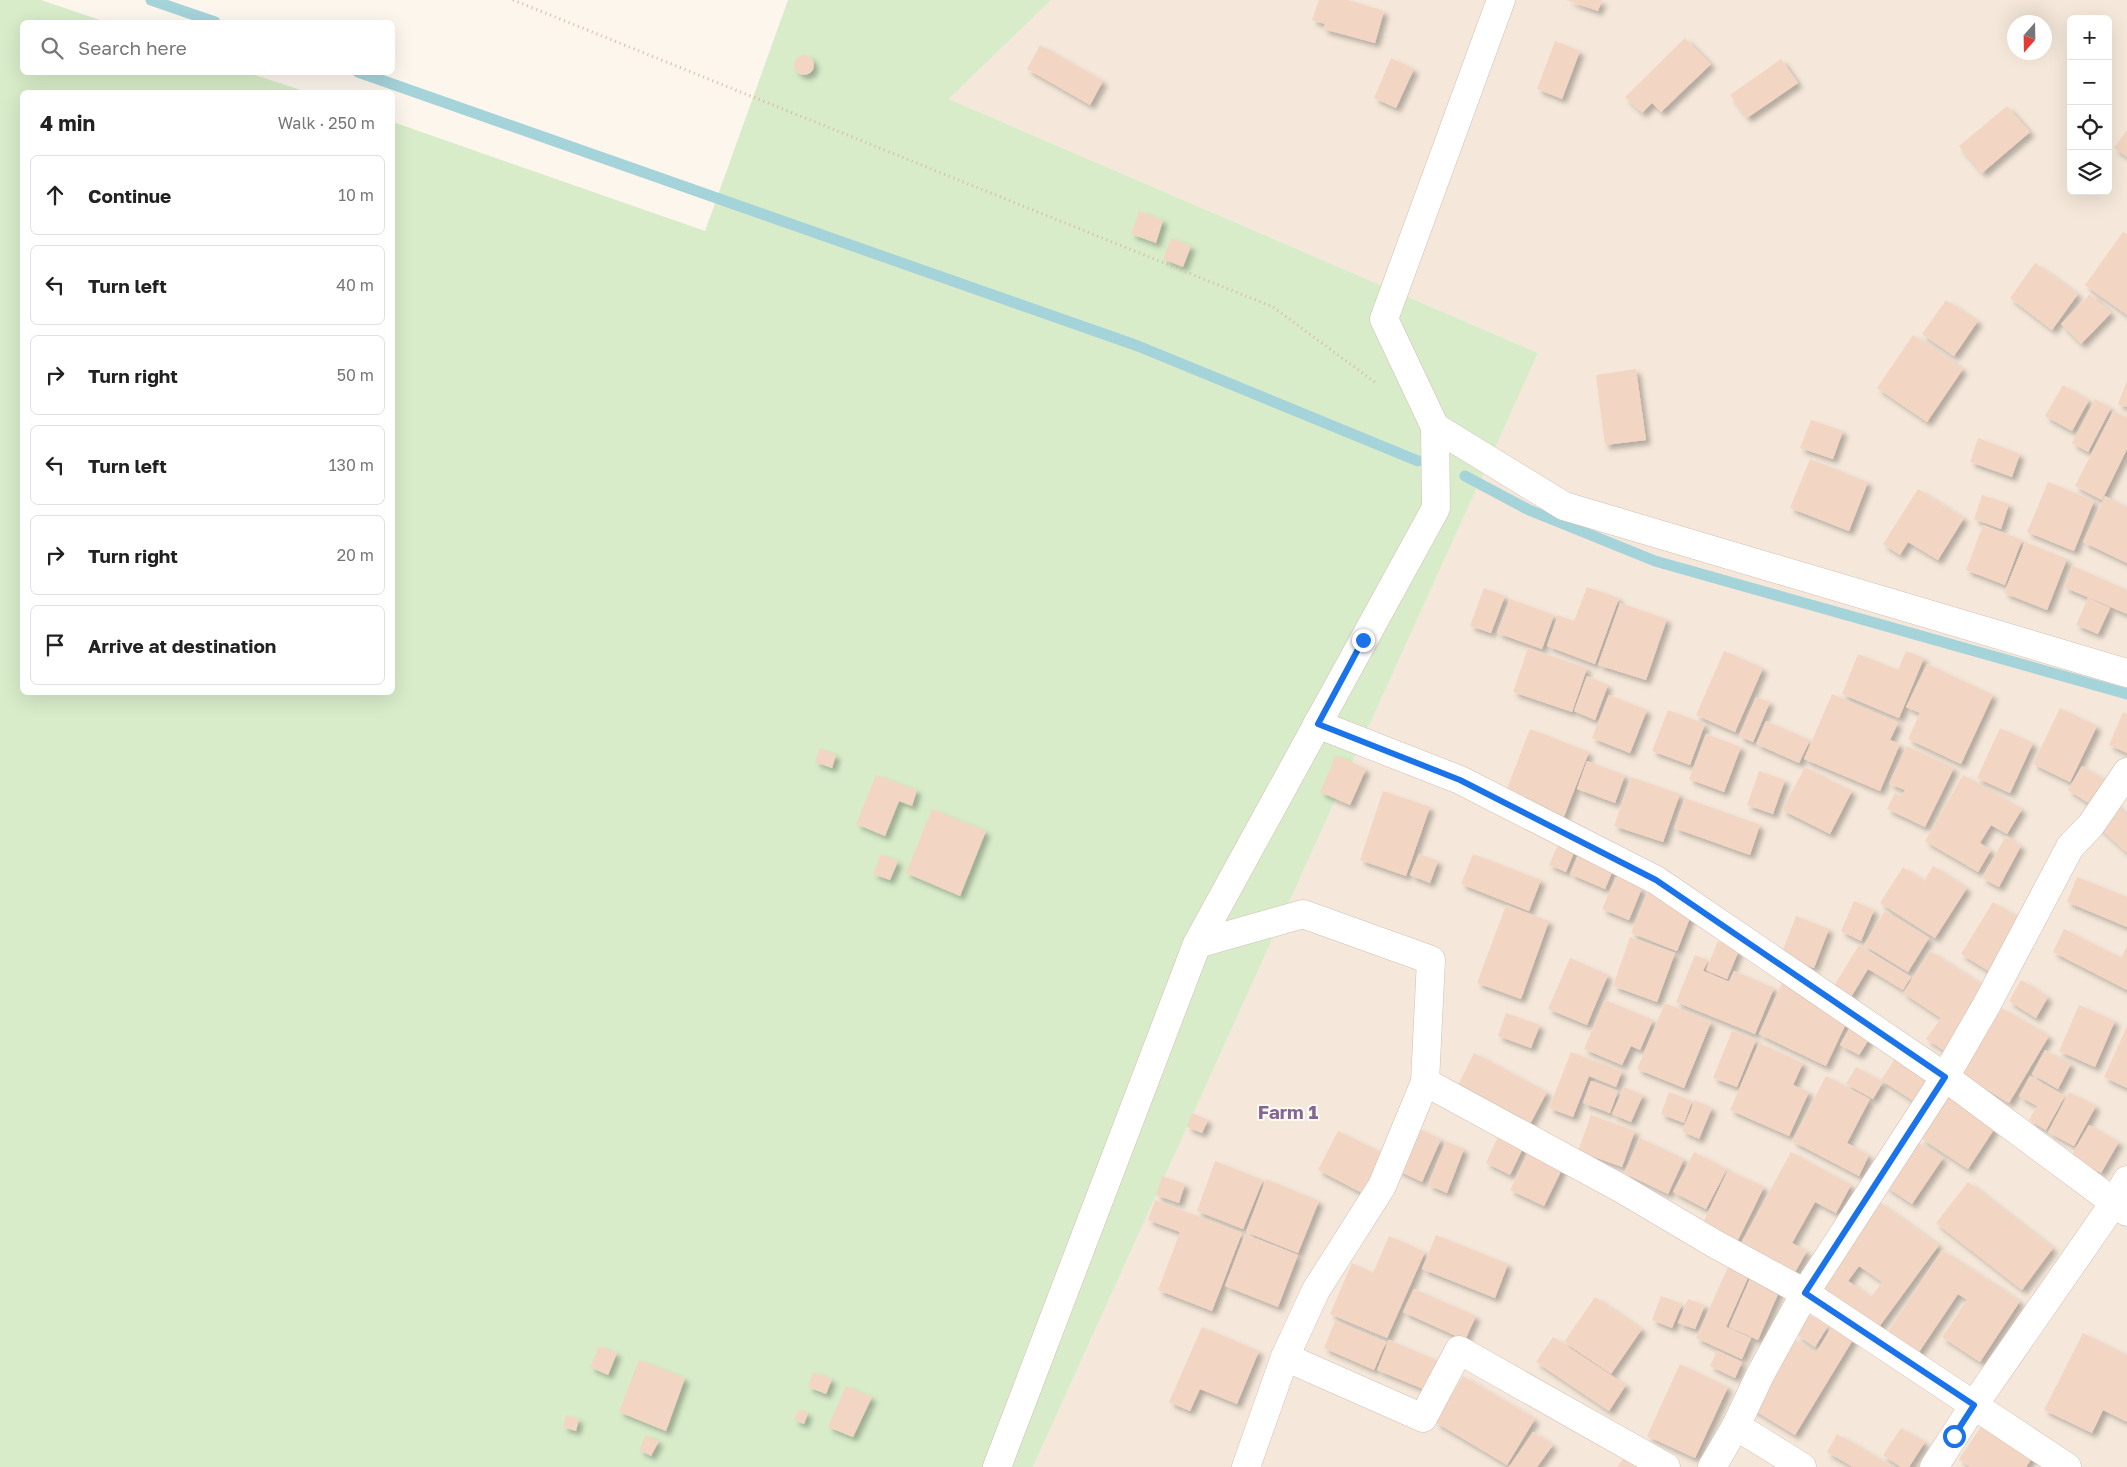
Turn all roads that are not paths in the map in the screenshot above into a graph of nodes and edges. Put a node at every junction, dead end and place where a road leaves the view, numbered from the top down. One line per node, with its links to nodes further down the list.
1 (1501, 0): 2 (street)
2 (1435, 427): 3 (street); 4 (street)
3 (2127, 673)
4 (1318, 724): 6 (street); 7 (street)
5 (2127, 772): 7 (street)
6 (1197, 944): 8 (street); 14 (street)
7 (1945, 1077): 9 (street); 10 (street)
8 (1425, 1082): 10 (street); 11 (street)
9 (2123, 1198): 12 (street)
10 (1805, 1293): 12 (street); 13 (street)
11 (1285, 1357): 15 (street); 16 (street)
12 (1974, 1405): 19 (street); 20 (street)
13 (1736, 1426): 17 (street); 18 (street)
14 (997, 1467)
15 (1246, 1467)
16 (1666, 1467)
17 (1712, 1467)
18 (1802, 1467)
19 (1934, 1467)
20 (2067, 1467)

